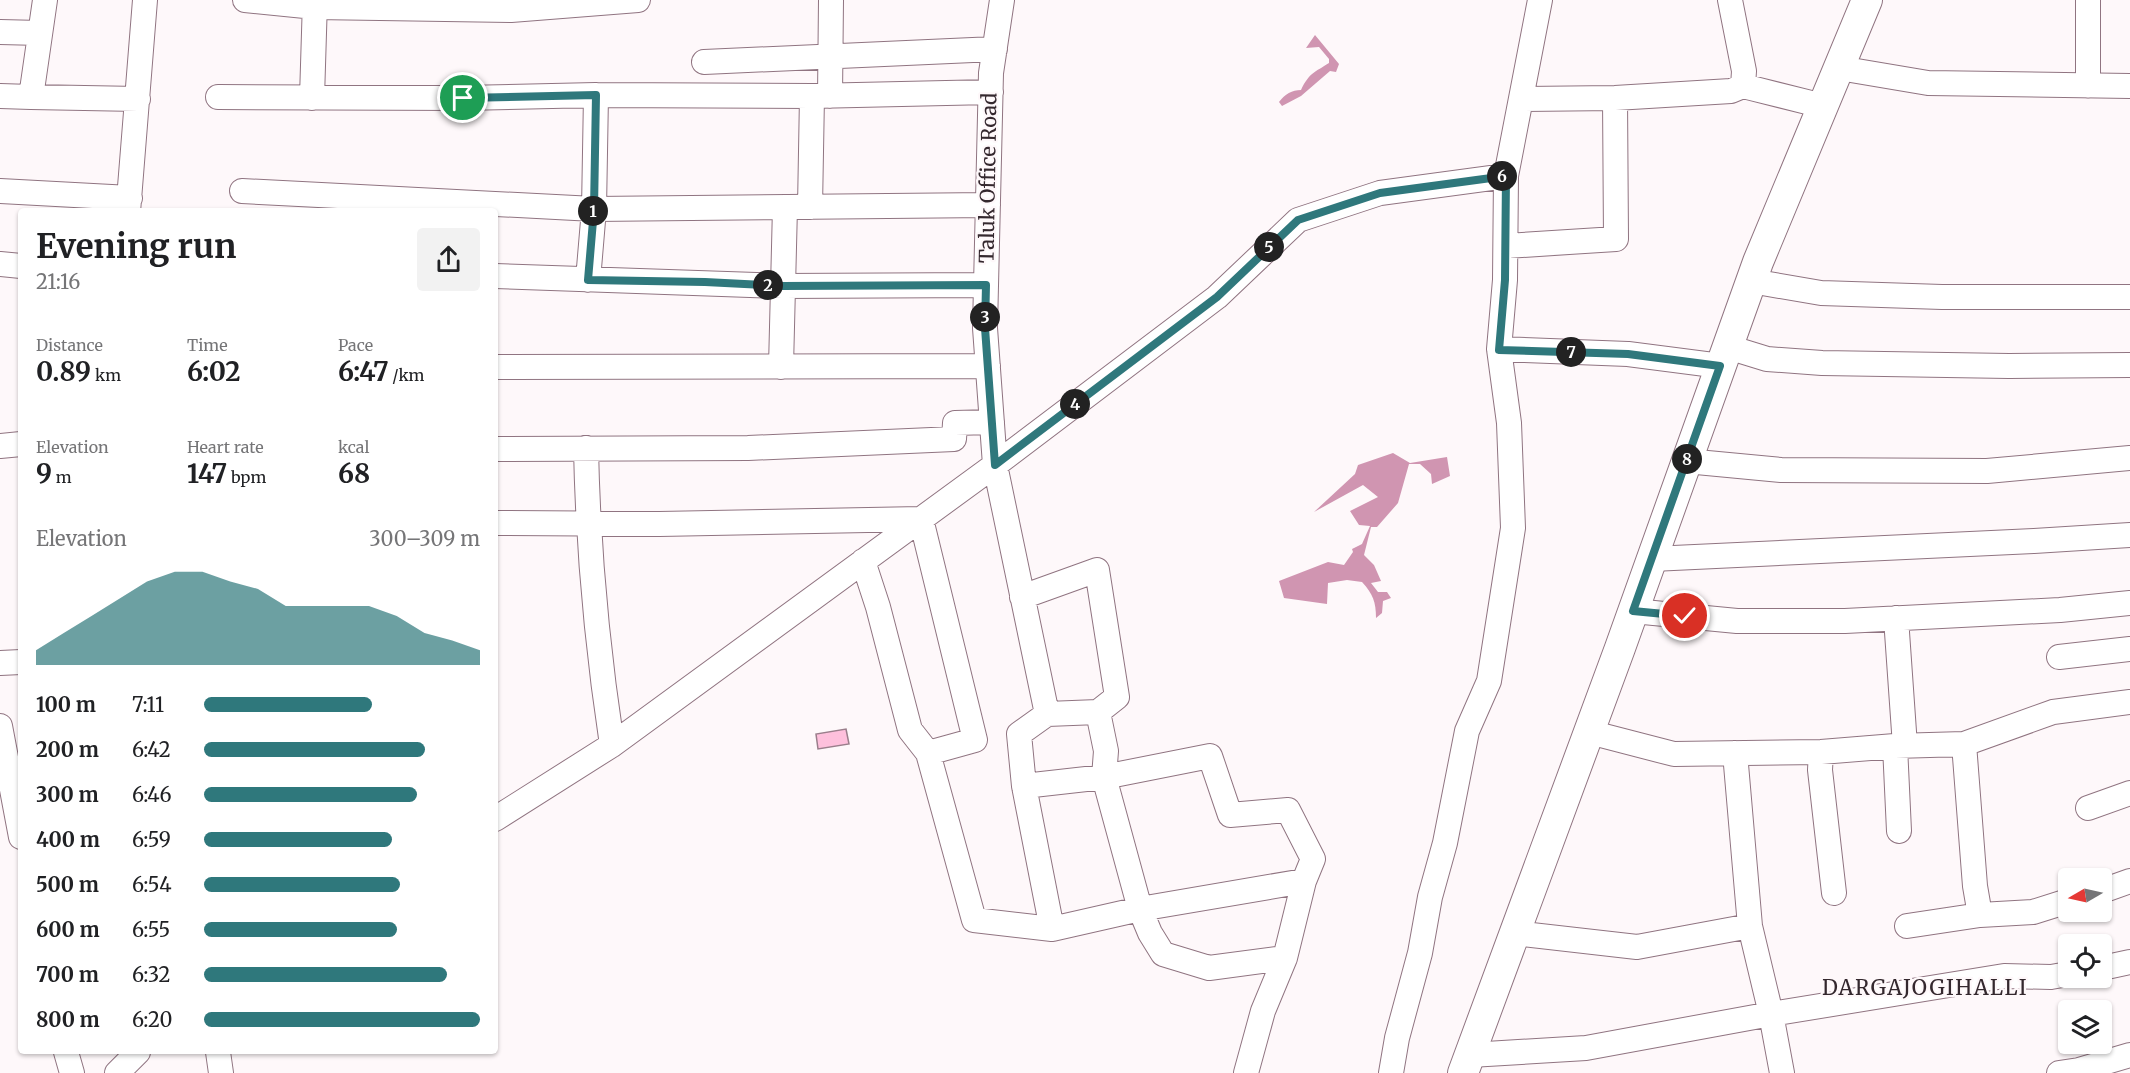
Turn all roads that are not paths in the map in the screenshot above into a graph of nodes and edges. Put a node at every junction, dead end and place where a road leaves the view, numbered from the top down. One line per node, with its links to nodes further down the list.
1 (45, 0): 13 (street)
2 (145, 0): 29 (street)
3 (245, 0): 11 (street)
4 (638, 0): 11 (street)
5 (831, 0): 15 (street)
6 (1002, 0): 14 (street, Taluk Office Road)
7 (1540, 0): 30 (street)
8 (1730, 0): 18 (street)
9 (1867, 0): 17 (main road)
10 (2088, 0): 19 (street)
11 (315, 4): 27 (street)
12 (0, 32): 13 (street)
13 (40, 33): 25 (street)
14 (995, 49): 15 (street); 21 (street, Taluk Office Road)
15 (830, 57): 16 (street); 24 (street)
16 (704, 62)
17 (1839, 68): 19 (street); 31 (main road)
18 (1743, 86): 28 (street); 31 (street)
19 (2088, 86): 20 (street)
20 (2130, 86)
21 (991, 92): 24 (street); 36 (street, Taluk Office Road)
22 (596, 95): 24 (street); 27 (street); 39 (street)
23 (0, 96): 25 (street)
24 (821, 96): 38 (street)
25 (31, 97): 29 (street)
26 (218, 97): 27 (street)
27 (312, 98)
28 (1615, 98): 30 (street); 40 (street)
29 (138, 99): 35 (street)
30 (1521, 99): 32 (street)
31 (1823, 106): 45 (main road)
32 (1506, 176): 40 (street); 62 (street)
33 (0, 191): 35 (street)
34 (242, 191): 39 (street)
35 (129, 205)
36 (988, 205): 38 (street); 46 (street, Taluk Office Road)
37 (785, 207): 38 (street); 39 (street); 47 (street)
38 (810, 207)
39 (594, 209): 44 (street)
40 (1506, 246): 49 (street)
41 (0, 264): 42 (street)
42 (18, 266)
43 (498, 276): 44 (street)
44 (588, 280): 47 (street)
45 (1751, 281): 48 (street); 50 (main road)
46 (986, 285): 47 (street); 52 (street, Taluk Office Road)
47 (782, 286): 54 (street)
48 (2130, 297)
49 (1499, 350): 50 (street); 118 (street)
50 (1724, 356): 51 (street); 61 (main road)
51 (2130, 365)
52 (988, 366): 54 (street); 55 (street, Taluk Office Road)
53 (498, 367): 54 (street)
54 (781, 367)
55 (992, 422): 59 (street); 62 (street, Taluk Office Road)
56 (18, 444): 57 (street)
57 (0, 446)
58 (498, 448): 59 (street)
59 (586, 448): 65 (street)
60 (2130, 458): 61 (street)
61 (1686, 461): 67 (main road)
62 (995, 465): 63 (street); 69 (street, Taluk Office Road)
63 (921, 519): 65 (street); 68 (street); 86 (street)
64 (498, 523): 65 (street)
65 (587, 524): 83 (street)
66 (2130, 535): 67 (street)
67 (1652, 559): 71 (main road)
68 (863, 561): 83 (street); 86 (street)
69 (1022, 597): 78 (street); 79 (street, Taluk Office Road)
70 (2130, 603): 72 (street)
71 (1633, 611): 72 (street); 81 (main road)
72 (1896, 618): 84 (street)
73 (2130, 649): 74 (street)
74 (2059, 657)
75 (18, 662): 76 (street)
76 (0, 663)
77 (2130, 702): 82 (street)
78 (1098, 712): 79 (street); 88 (street)
79 (1047, 714): 89 (street)
80 (0, 726): 93 (street)
81 (1588, 732): 87 (street); 105 (main road)
82 (1964, 744): 84 (street); 101 (street)
83 (612, 745): 92 (street)
84 (1900, 746): 85 (street); 94 (street)
85 (1821, 752): 87 (street); 98 (street)
86 (928, 753): 104 (street)
87 (1735, 753): 102 (street)
88 (1104, 777): 89 (street); 95 (street); 100 (street)
89 (1024, 786): 104 (street)
90 (2130, 793): 91 (street)
91 (2088, 808)
92 (498, 817)
93 (18, 821)
94 (1899, 831)
95 (1304, 881): 100 (street); 106 (street)
96 (2130, 881): 97 (street)
97 (2112, 887)
98 (1834, 892)
99 (2058, 904): 101 (street)
100 (1140, 909): 104 (street); 106 (street)
101 (1980, 915): 103 (street)
102 (1750, 926): 105 (street); 110 (street)
103 (1907, 926)
104 (1052, 929)
105 (1514, 933): 114 (main road)
106 (1285, 958): 117 (street)
107 (2130, 962): 108 (street)
108 (2112, 966)
109 (2058, 976): 110 (street)
110 (1771, 1014): 114 (street); 119 (street)
111 (67, 1054): 115 (street)
112 (218, 1054): 116 (street)
113 (2130, 1055): 120 (street)
114 (1466, 1064)
115 (72, 1073)
116 (221, 1073)
117 (1246, 1073)
118 (1391, 1073)
119 (1782, 1073)
120 (2059, 1073)

